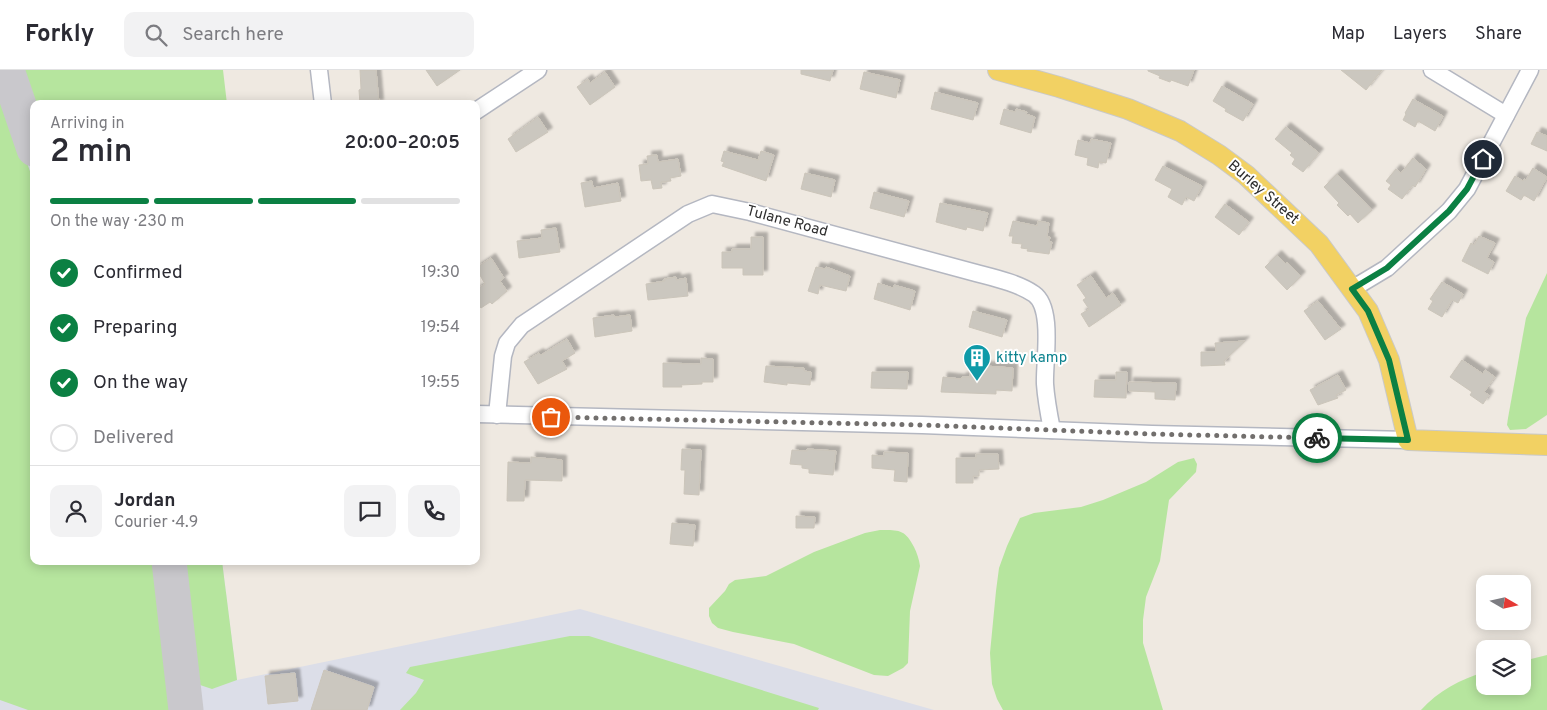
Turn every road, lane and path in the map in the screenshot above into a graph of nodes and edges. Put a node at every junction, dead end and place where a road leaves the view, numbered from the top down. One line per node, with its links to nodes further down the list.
1 (319, 70): 6 (street)
2 (538, 70): 7 (street)
3 (998, 70): 9 (main road, Burley Street)
4 (1432, 70): 8 (street)
5 (1530, 70): 8 (street)
6 (323, 100)
7 (480, 108)
8 (1506, 115): 9 (street)
9 (1352, 289): 13 (main road, Burley Street)
10 (480, 414): 11 (street)
11 (497, 415): 12 (street); 12 (street, Tulane Road)
12 (1052, 430): 13 (street)
13 (1408, 440): 14 (main road)
14 (1547, 445)

